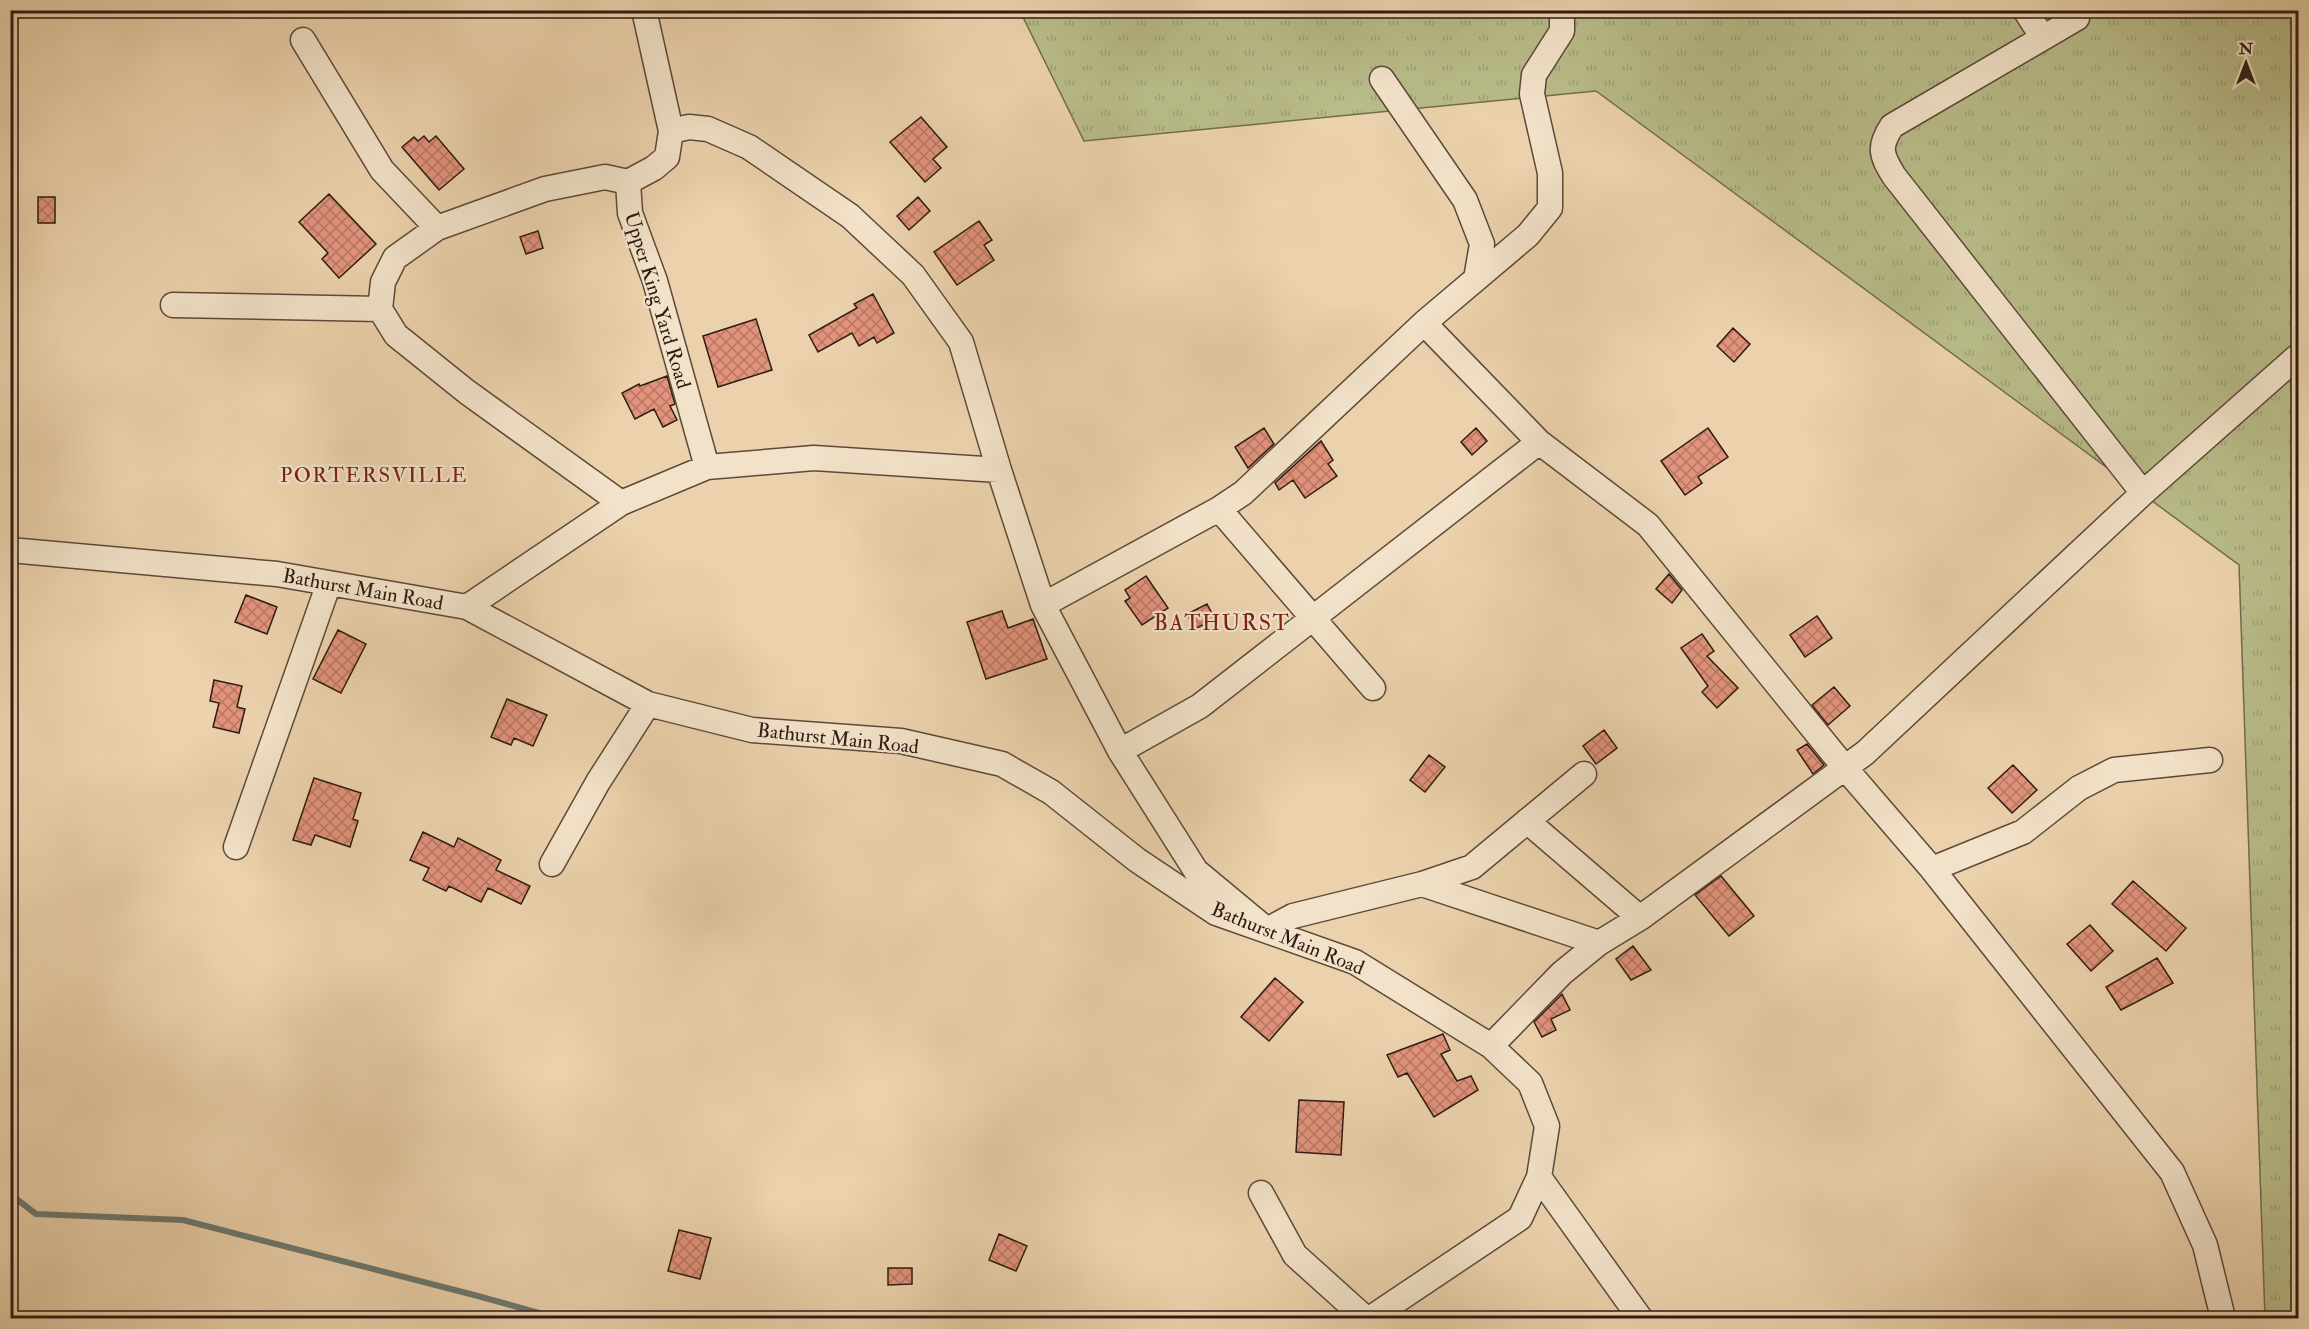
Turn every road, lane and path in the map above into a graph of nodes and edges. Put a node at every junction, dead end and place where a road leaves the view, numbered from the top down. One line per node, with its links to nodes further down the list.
1 (644, 10): 8 (street)
2 (1562, 10): 11 (street)
3 (2025, 10): 5 (street)
4 (2077, 18): 5 (street)
5 (2043, 38): 19 (street)
6 (303, 40): 10 (street)
7 (1382, 79): 11 (street)
8 (671, 131): 9 (street); 18 (street)
9 (628, 183): 10 (street); 17 (street, Upper King Yard Road)
10 (436, 228): 13 (street)
11 (1476, 279): 14 (street)
12 (173, 305): 13 (street)
13 (380, 309): 20 (street)
14 (1424, 323): 16 (street); 21 (street)
15 (2298, 356): 19 (street)
16 (1539, 442): 26 (street); 31 (street)
17 (707, 467): 18 (street); 20 (street)
18 (999, 470): 24 (street)
19 (2143, 493): 31 (street)
20 (621, 503): 25 (street)
21 (1219, 509): 24 (street); 26 (street)
22 (10, 550): 23 (street, Bathurst Main Road)
23 (329, 583): 25 (street, Bathurst Main Road); 34 (street)
24 (1044, 604): 29 (street)
25 (467, 607): 28 (street, Bathurst Main Road)
26 (1313, 618): 27 (street); 29 (street)
27 (1373, 688)
28 (648, 704): 35 (street); 39 (street, Bathurst Main Road)
29 (1120, 751): 39 (street)
30 (2210, 760): 36 (street)
31 (1845, 768): 36 (street); 38 (street)
32 (1584, 774): 33 (street)
33 (1527, 821): 37 (street); 38 (street)
34 (236, 847)
35 (552, 864)
36 (1932, 869): 47 (street)
37 (1422, 884): 39 (street); 40 (street)
38 (1640, 918): 40 (street)
39 (1267, 930): 41 (street, Bathurst Main Road)
40 (1599, 943): 41 (street)
41 (1491, 1046): 42 (street, Bathurst Main Road)
42 (1539, 1177): 45 (street, Bathurst Main Road); 46 (street)
43 (1261, 1193): 44 (street)
44 (1365, 1318)
45 (1371, 1318)
46 (1640, 1318)
47 (2223, 1318)

